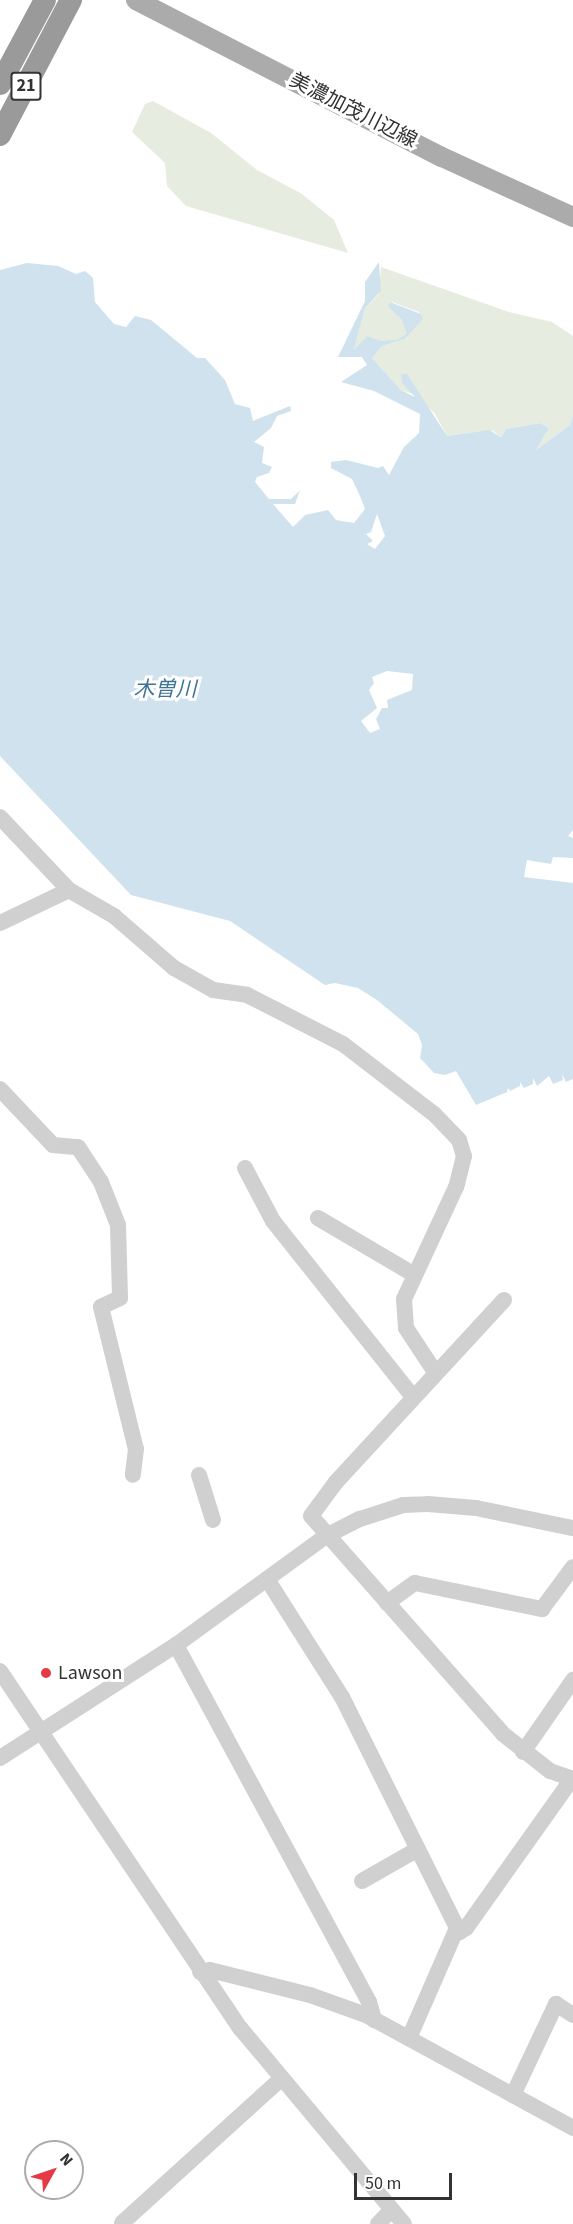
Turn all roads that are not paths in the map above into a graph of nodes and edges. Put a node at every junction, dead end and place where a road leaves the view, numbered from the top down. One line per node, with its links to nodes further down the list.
1 (45, 0): 4 (highway, 21)
2 (71, 0): 5 (highway, 21)
3 (136, 0): 6 (main road, 美濃加茂川辺線)
4 (0, 84)
5 (0, 135)
6 (573, 217)
7 (0, 817): 8 (street)
8 (69, 890): 9 (street); 13 (street)
9 (0, 923)
10 (0, 1089): 17 (street)
11 (245, 1168): 16 (street)
12 (318, 1218): 13 (street)
13 (413, 1274): 15 (street)
14 (504, 1300): 15 (street)
15 (435, 1372): 16 (street)
16 (413, 1397): 21 (street)
17 (133, 1475)
18 (199, 1475): 19 (street)
19 (213, 1520)
20 (573, 1528): 21 (street)
21 (326, 1536): 23 (street); 24 (street)
22 (573, 1567): 24 (street)
23 (267, 1579): 25 (street); 32 (street)
24 (387, 1603): 29 (street)
25 (176, 1645): 28 (street); 37 (street)
26 (0, 1671): 28 (street)
27 (573, 1680): 29 (street)
28 (40, 1731): 30 (street); 35 (street)
29 (523, 1752): 31 (street)
30 (0, 1758)
31 (572, 1779): 34 (street)
32 (418, 1849): 33 (street); 34 (street)
33 (362, 1881)
34 (457, 1928): 38 (street)
35 (201, 1972): 37 (street); 39 (street)
36 (573, 2015): 40 (street)
37 (374, 2020): 38 (street)
38 (409, 2038): 40 (street)
39 (281, 2079): 42 (street); 43 (street)
40 (513, 2095): 41 (street)
41 (573, 2127)
42 (391, 2210): 44 (street); 45 (street)
43 (122, 2223)
44 (378, 2224)
45 (404, 2224)

